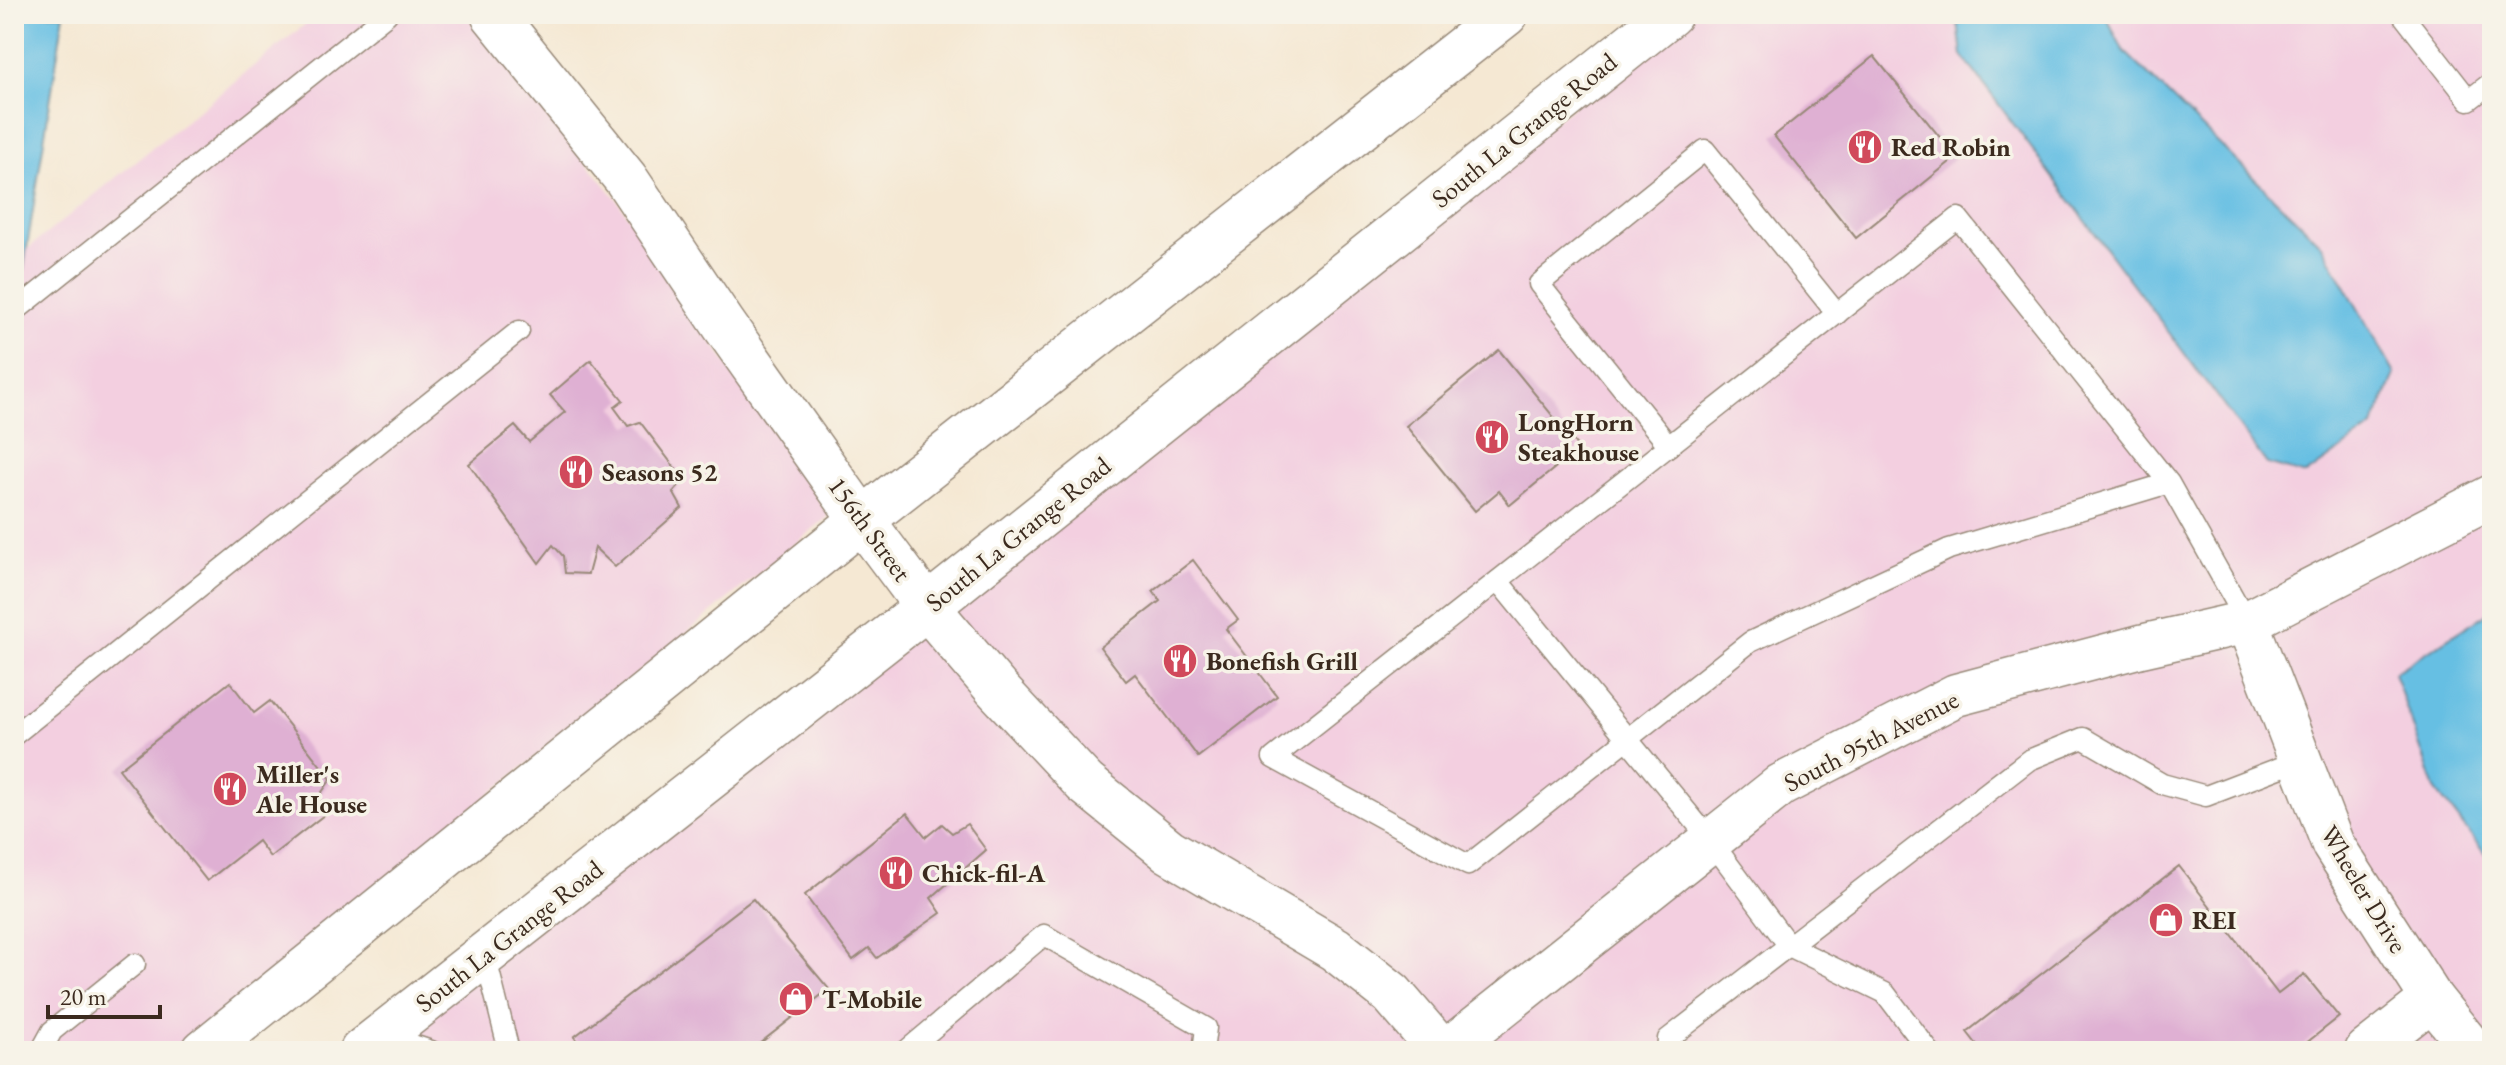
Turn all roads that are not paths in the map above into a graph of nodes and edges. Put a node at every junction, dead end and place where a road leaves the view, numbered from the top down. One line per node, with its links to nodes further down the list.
1 (387, 14): 7 (lane)
2 (493, 14): 13 (main road, 156th Street)
3 (1506, 14): 13 (main road)
4 (1670, 14): 15 (main road, South La Grange Road)
5 (2402, 14): 6 (lane)
6 (2492, 82)
7 (14, 312)
8 (1837, 314): 10 (lane); 10 (lane); 11 (lane)
9 (519, 331): 17 (lane)
10 (1669, 446): 14 (lane)
11 (2169, 483): 16 (lane); 18 (lane)
12 (2492, 496): 16 (street, South 95th Avenue)
13 (862, 520): 15 (main road, 156th Street); 27 (main road)
14 (1498, 581): 18 (lane); 18 (lane)
15 (927, 607): 22 (main road, South La Grange Road); 32 (main road, 156th Street)
16 (2247, 622): 19 (street, Wheeler Drive); 20 (street, South 95th Avenue)
17 (14, 735)
18 (1628, 739): 20 (lane)
19 (2300, 760): 21 (lane); 24 (street, Wheeler Drive)
20 (1711, 841): 21 (lane); 32 (street, South 95th Avenue)
21 (1789, 946): 33 (lane); 34 (lane)
22 (485, 955): 25 (main road, South La Grange Road); 29 (lane)
23 (135, 964): 26 (lane)
24 (2432, 999): 35 (street); 36 (street, Wheeler Drive)
25 (372, 1043): 28 (lane)
26 (41, 1051)
27 (204, 1051)
28 (431, 1051)
29 (509, 1051)
30 (906, 1051): 31 (lane)
31 (1203, 1051)
32 (1444, 1051)
33 (1667, 1051)
34 (1929, 1051)
35 (2366, 1051)
36 (2474, 1051)

